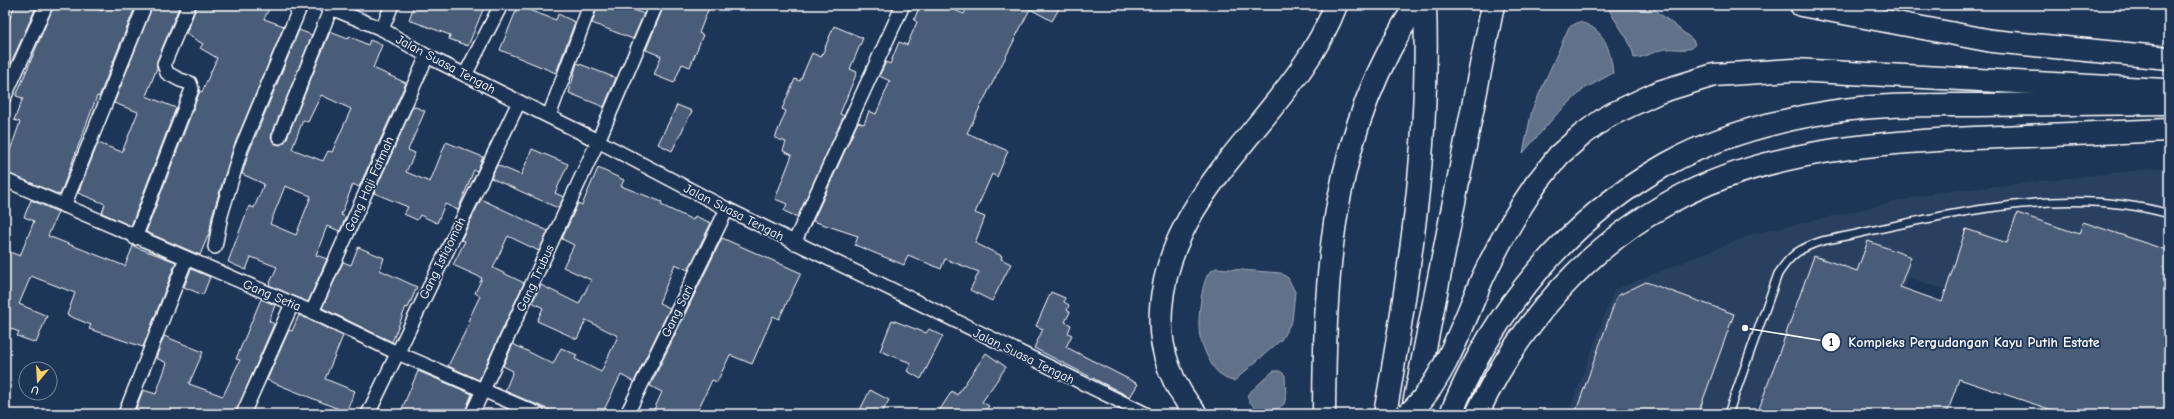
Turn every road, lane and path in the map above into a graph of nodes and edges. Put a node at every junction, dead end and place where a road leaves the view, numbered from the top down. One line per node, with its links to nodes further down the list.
1 (46, 5): 21 (street)
2 (145, 5): 29 (street)
3 (190, 5): 32 (street)
4 (301, 5): 34 (street)
5 (392, 5): 16 (street)
6 (501, 5): 19 (street)
7 (590, 5): 24 (street)
8 (902, 5): 33 (street)
9 (1336, 5): 47 (highway)
10 (1416, 5): 48 (highway)
11 (1425, 5): 49 (highway)
12 (1801, 5): 18 (highway)
13 (653, 6): 27 (street, Gang Trubus)
14 (328, 7): 16 (street, Jalan Suasa Tengah); 26 (street)
15 (1491, 15): 51 (highway)
16 (382, 29): 17 (street, Jalan Suasa Tengah)
17 (427, 56): 19 (street, Jalan Suasa Tengah); 37 (street, Gang Haji Fatmah)
18 (2169, 58)
19 (464, 75): 22 (street, Jalan Suasa Tengah)
20 (2169, 90): 50 (highway, bridge)
21 (5, 96)
22 (518, 102): 24 (street, Jalan Suasa Tengah); 38 (street, Gang Istiqomah)
23 (2169, 103): 52 (highway)
24 (549, 116): 27 (street, Jalan Suasa Tengah)
25 (2169, 130): 53 (highway)
26 (279, 137)
27 (598, 141): 30 (street, Jalan Suasa Tengah); 39 (street, Gang Trubus)
28 (5, 180): 29 (street, Gang Setia)
29 (64, 206): 32 (street, Gang Setia)
30 (727, 209): 33 (street, Jalan Suasa Tengah); 45 (street, Gang Sari)
31 (2169, 214): 54 (lane)
32 (135, 238): 35 (street, Gang Setia)
33 (794, 243): 46 (street, Jalan Suasa Tengah)
34 (215, 247)
35 (186, 259): 36 (street, Gang Setia); 40 (street)
36 (292, 304): 37 (street, Gang Setia); 41 (street)
37 (312, 312): 38 (street, Gang Setia)
38 (396, 352): 39 (street, Gang Setia); 42 (street, Gang Istiqomah)
39 (483, 390): 43 (street, Gang Trubus); 44 (street, Gang Setia)
40 (125, 414)
41 (242, 414)
42 (368, 414)
43 (472, 414)
44 (538, 414)
45 (627, 414)
46 (1146, 414)
47 (1196, 414)
48 (1324, 414)
49 (1385, 414)
50 (1408, 414)
51 (1412, 414)
52 (1451, 414)
53 (1477, 414)
54 (1728, 414)

